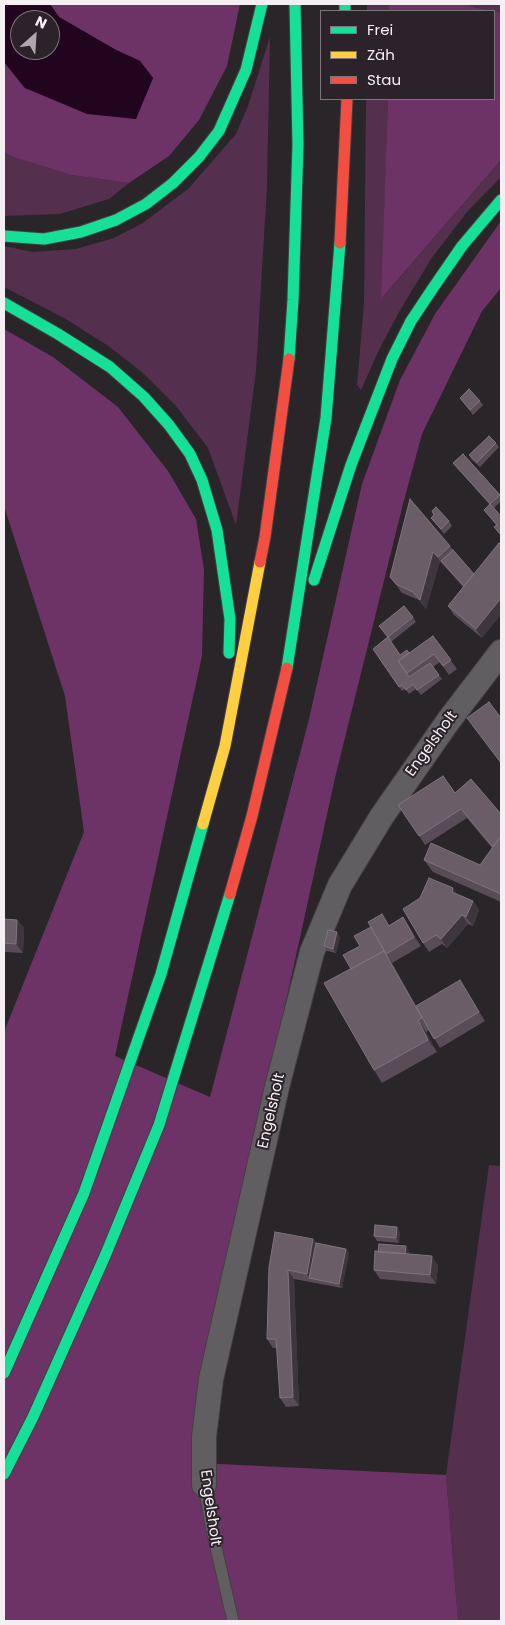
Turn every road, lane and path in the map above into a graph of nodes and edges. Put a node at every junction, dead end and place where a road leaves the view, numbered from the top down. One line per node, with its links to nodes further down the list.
1 (262, 4): 5 (highway)
2 (295, 4): 9 (highway)
3 (347, 100): 8 (highway)
4 (501, 200): 8 (highway)
5 (4, 236)
6 (4, 303): 9 (highway)
7 (501, 652): 12 (street, Engelsholt)
8 (286, 672): 11 (highway)
9 (225, 746): 10 (highway)
10 (4, 1373)
11 (4, 1474)
12 (204, 1485): 13 (lane, Engelsholt)
13 (233, 1621)

